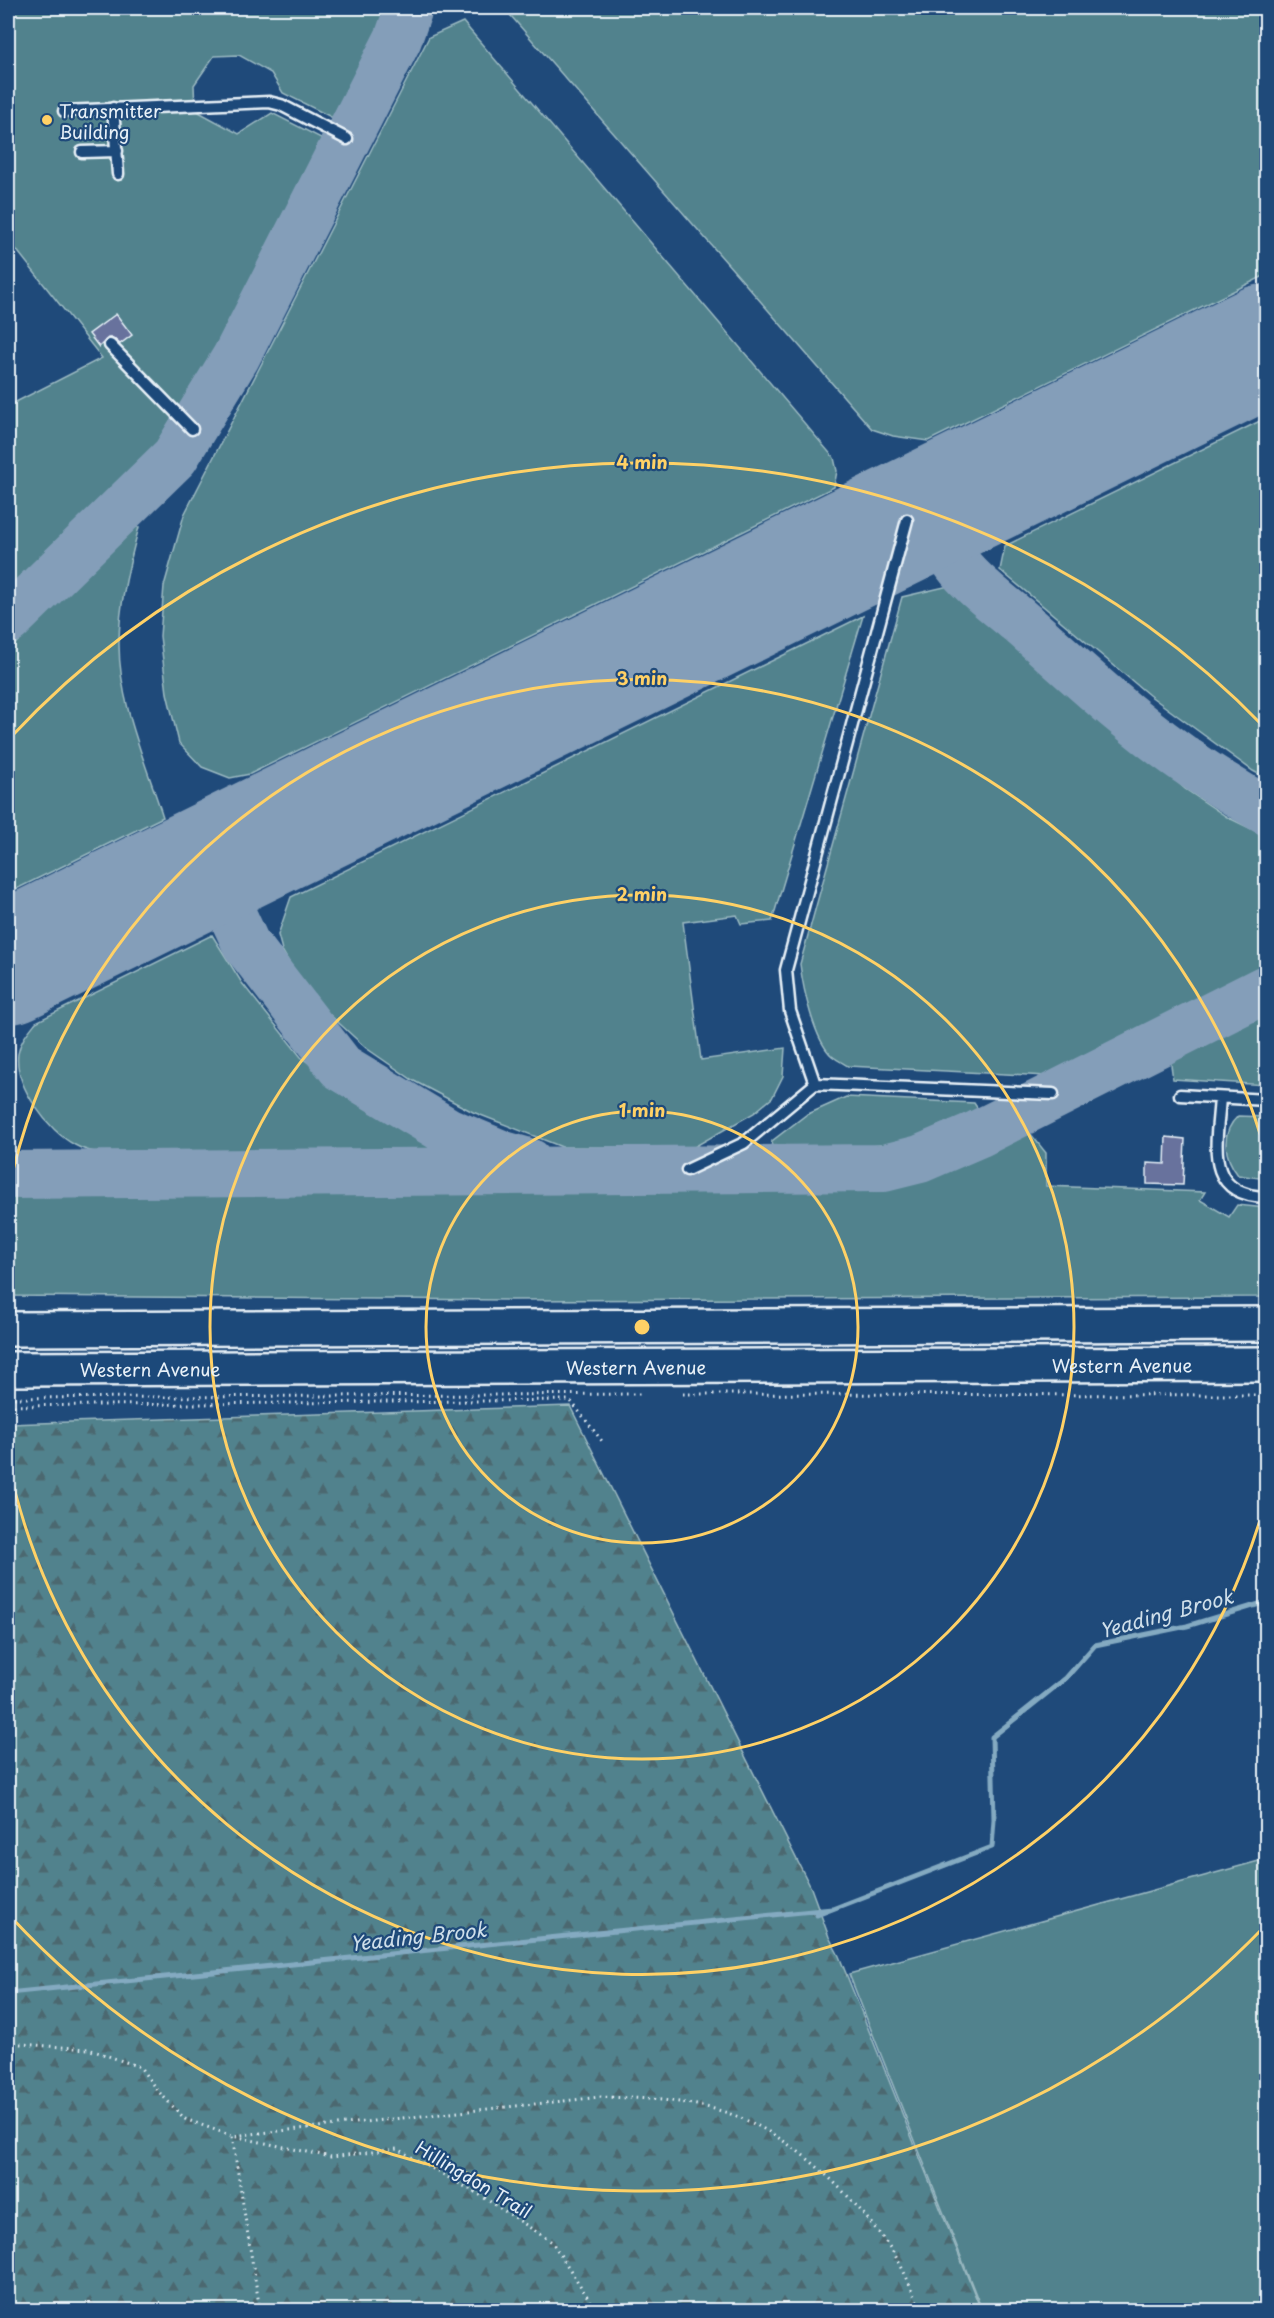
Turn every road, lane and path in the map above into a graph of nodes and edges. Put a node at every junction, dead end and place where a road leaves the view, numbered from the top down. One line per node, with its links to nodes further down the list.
1 (113, 108): 2 (lane); 3 (lane); 4 (lane)
2 (64, 111)
3 (347, 139)
4 (117, 151): 5 (lane); 6 (lane)
5 (82, 152)
6 (118, 174)
7 (110, 345): 8 (lane)
8 (192, 429)
9 (907, 520): 10 (lane)
10 (816, 1084): 11 (lane); 15 (lane)
11 (1053, 1094)
12 (1180, 1095): 13 (lane)
13 (1220, 1098): 14 (lane); 16 (lane)
14 (1266, 1100)
15 (687, 1170)
16 (1266, 1197)
17 (1266, 1324): 18 (highway)
18 (8, 1329)
19 (1266, 1364): 20 (highway, Western Avenue)
20 (8, 1369)
21 (651, 1394): 24 (path)
22 (675, 1394): 23 (path)
23 (1266, 1395)
24 (8, 1398)
25 (8, 1406): 26 (path)
26 (602, 1441)
27 (8, 2043): 28 (path, Hillingdon Trail)
28 (232, 2136): 29 (path); 30 (path, Hillingdon Trail); 31 (path)
29 (260, 2310)
30 (596, 2310)
31 (921, 2310)

